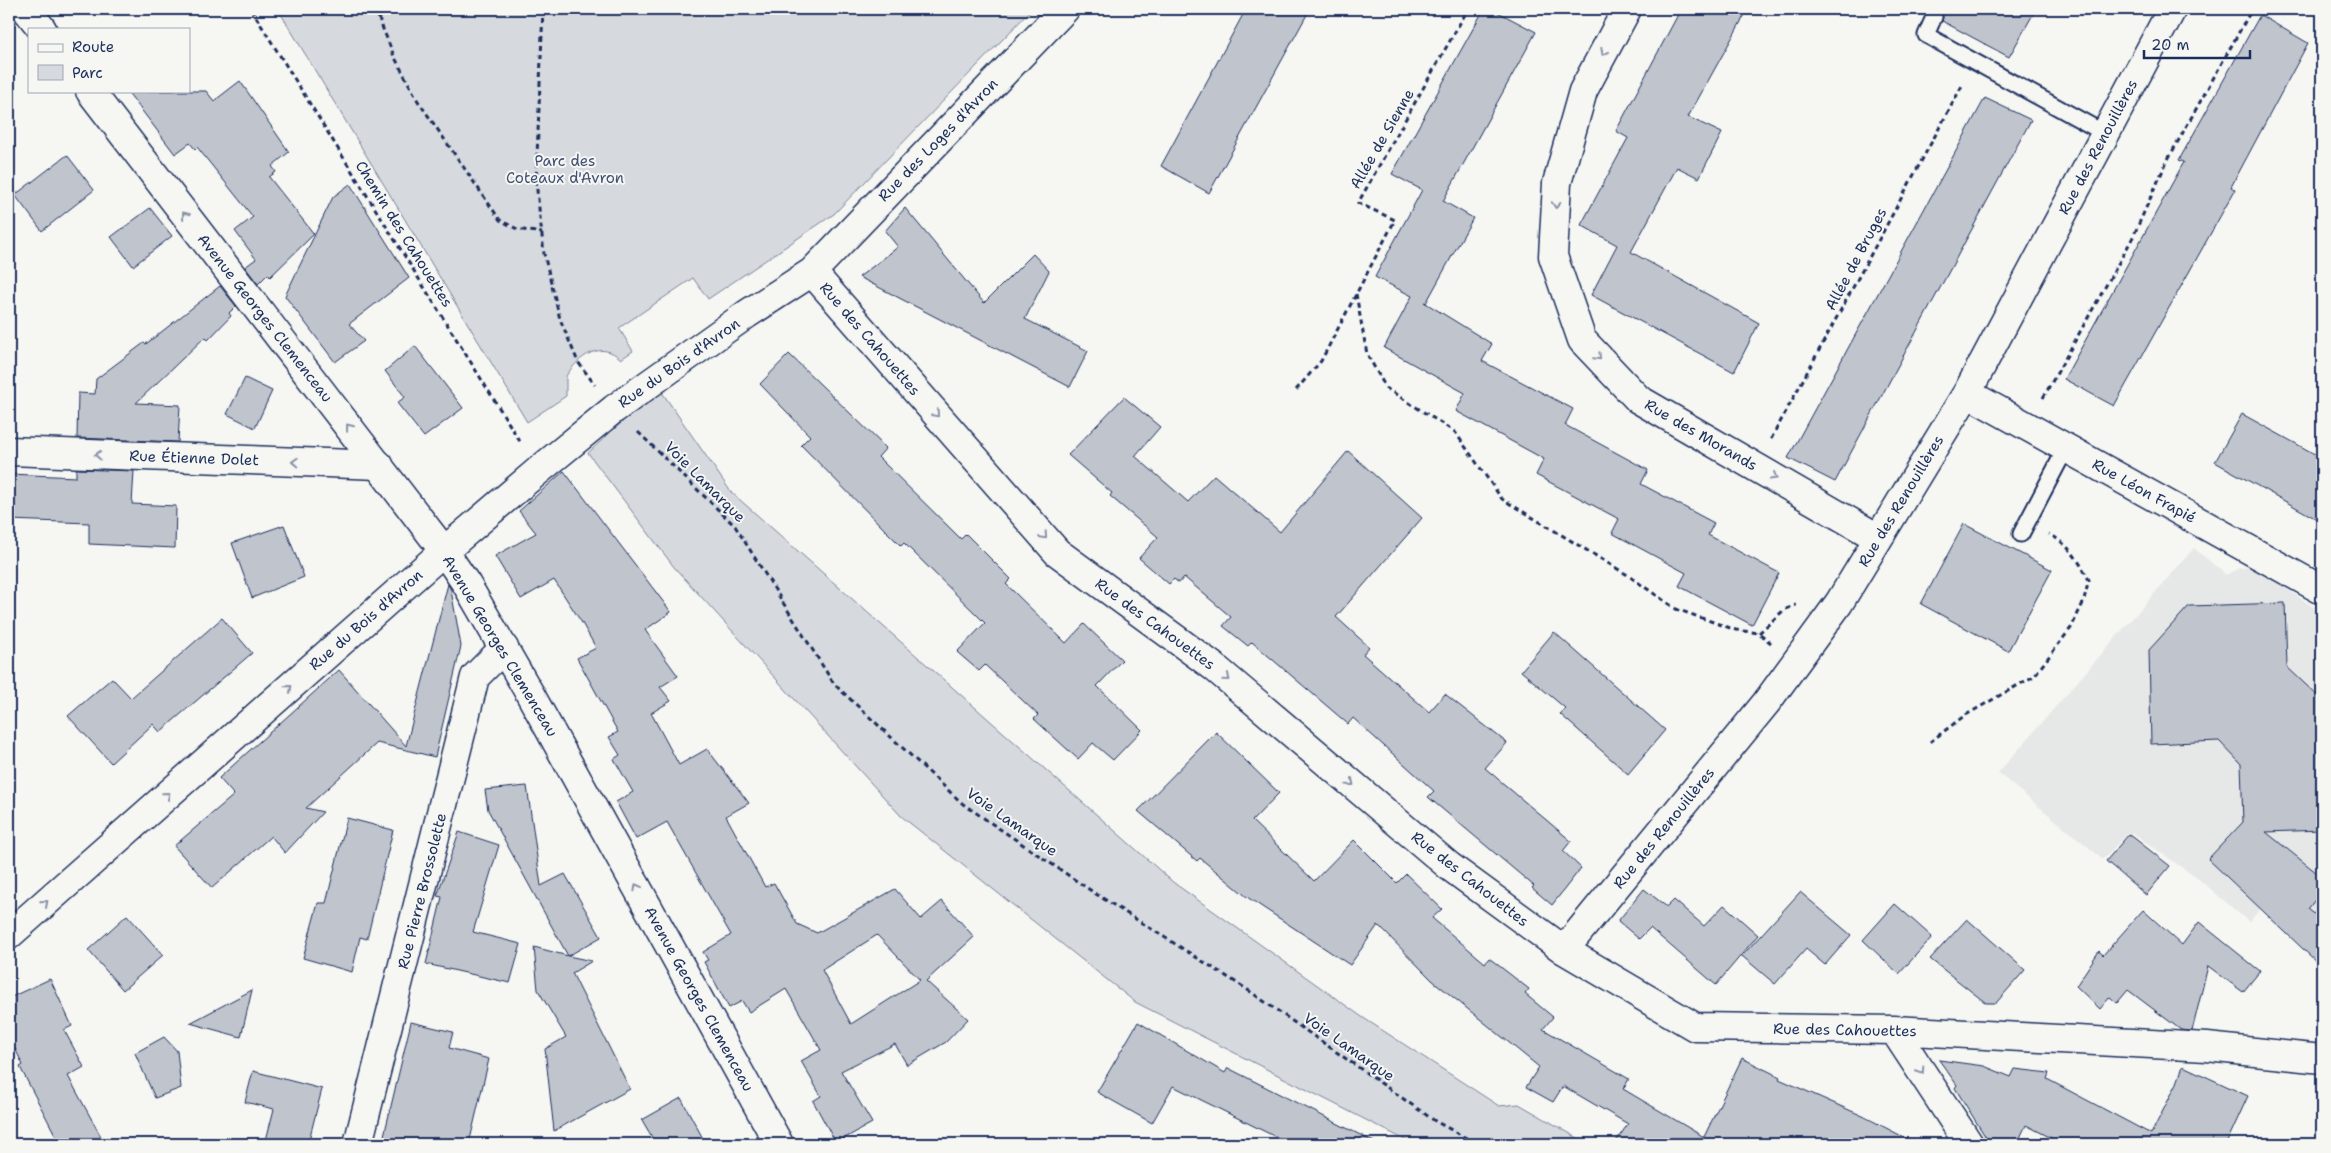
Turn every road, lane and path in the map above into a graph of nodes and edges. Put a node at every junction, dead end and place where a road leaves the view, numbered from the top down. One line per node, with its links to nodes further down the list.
1 (26, 9): 11 (street)
2 (251, 9): 26 (path, Chemin des Cahouettes)
3 (375, 9): 15 (path)
4 (543, 9): 15 (path, Voie Lamarque)
5 (1065, 9): 16 (street, Rue des Loges d'Avron)
6 (1468, 9): 17 (path, Allée de Sienne)
7 (1627, 9): 25 (street, Rue des Morands, one-way to 25)
8 (2172, 9): 14 (street, Rue des Renouillères)
9 (2252, 9): 21 (path)
10 (1934, 17): 12 (lane)
11 (41, 28)
12 (1975, 62): 14 (lane); 25 (path, Allée de Bruges)
13 (91, 92): 24 (street, Avenue Georges Clemenceau, one-way to 13)
14 (2106, 134): 19 (street, Rue des Renouillères)
15 (542, 233): 20 (path, Voie Lamarque)
16 (812, 272): 20 (street, Rue du Bois d'Avron); 35 (street, Rue des Cahouettes, one-way to 35)
17 (1356, 294): 18 (path, Allée de Sienne); 32 (path)
18 (1296, 390)
19 (1967, 393): 21 (street, Rue Léon Frapié); 28 (street, Rue des Renouillères)
20 (623, 418): 26 (street, Rue du Bois d'Avron); 40 (path, Voie Lamarque)
21 (2027, 427): 22 (street, Rue Léon Frapié)
22 (2066, 448): 27 (lane); 30 (street, Rue Léon Frapié)
23 (9, 451): 24 (street, Rue Étienne Dolet, one-way to 23)
24 (379, 465): 29 (street, Avenue Georges Clemenceau)
25 (1756, 466): 28 (street, Rue des Morands, one-way to 28)
26 (538, 471): 29 (street, Rue du Bois d'Avron)
27 (2024, 528): 33 (path)
28 (1878, 538): 32 (street, Rue des Renouillères)
29 (444, 551): 31 (street, Avenue Georges Clemenceau); 34 (street, Rue du Bois d'Avron, one-way to 29)
30 (2322, 590)
31 (504, 648): 38 (street, Rue Pierre Brossolette); 39 (street, Avenue Georges Clemenceau, one-way to 31)
32 (1796, 663): 35 (street, Rue des Renouillères)
33 (1930, 742)
34 (9, 935)
35 (1564, 950): 36 (street, Rue des Cahouettes)
36 (1894, 1030): 37 (street, Rue des Cahouettes); 41 (street, one-way to 41)
37 (2322, 1059)
38 (358, 1144)
39 (779, 1144)
40 (1477, 1144)
41 (1969, 1144)

